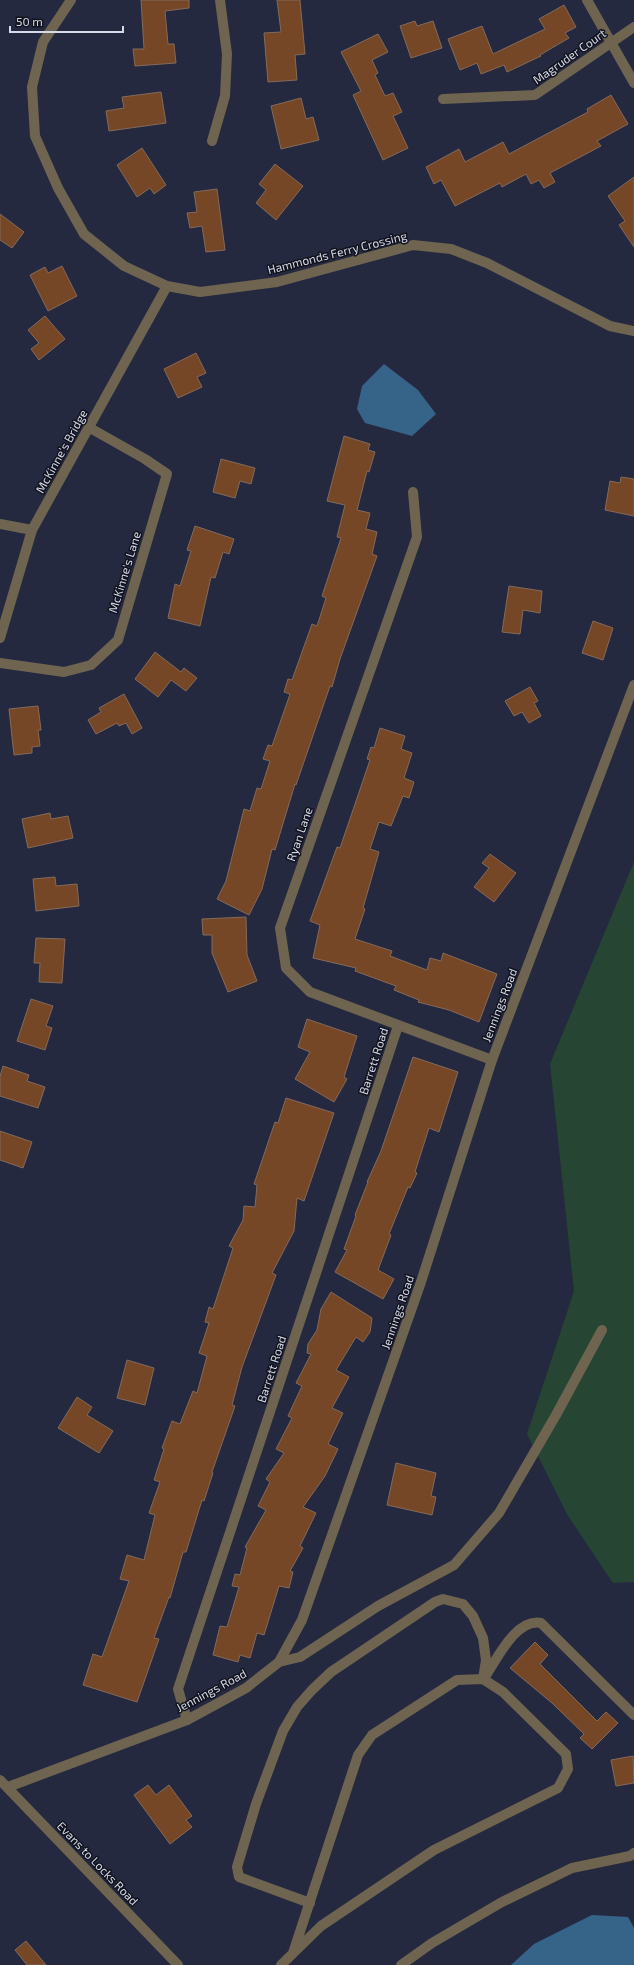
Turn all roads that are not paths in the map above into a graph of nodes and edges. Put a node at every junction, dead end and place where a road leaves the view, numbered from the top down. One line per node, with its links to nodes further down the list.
1 (71, 0): 9 (street, Hammonds Ferry Crossing)
2 (220, 0): 8 (street)
3 (589, 1): 5 (street)
4 (634, 27): 5 (street, Magruder Court)
5 (611, 42): 6 (street); 7 (street, Magruder Court)
6 (634, 83)
7 (443, 99)
8 (212, 141)
9 (167, 286): 10 (street, Hammonds Ferry Crossing); 11 (street, McKinne's Bridge)
10 (634, 331)
11 (90, 428): 14 (street, McKinne's Bridge); 16 (street, McKinne's Lane)
12 (412, 492): 18 (street, Ryan Lane)
13 (0, 524): 14 (street)
14 (32, 530): 15 (street, McKinne's Bridge)
15 (0, 638)
16 (0, 663)
17 (634, 685): 19 (street, Jennings Road)
18 (398, 1026): 19 (street, Ryan Lane); 24 (street, Barrett Road)
19 (492, 1060): 21 (street, Jennings Road)
20 (602, 1330): 21 (street)
21 (280, 1662): 24 (street, Jennings Road)
22 (483, 1680): 23 (street); 27 (street); 27 (street); 28 (street)
23 (634, 1715)
24 (187, 1720): 25 (street, Jennings Road)
25 (4, 1783): 29 (street, Evans to Locks Road)
26 (634, 1853): 30 (street)
27 (310, 1903): 28 (street)
28 (289, 1960)
29 (178, 1965)
30 (401, 1965)

